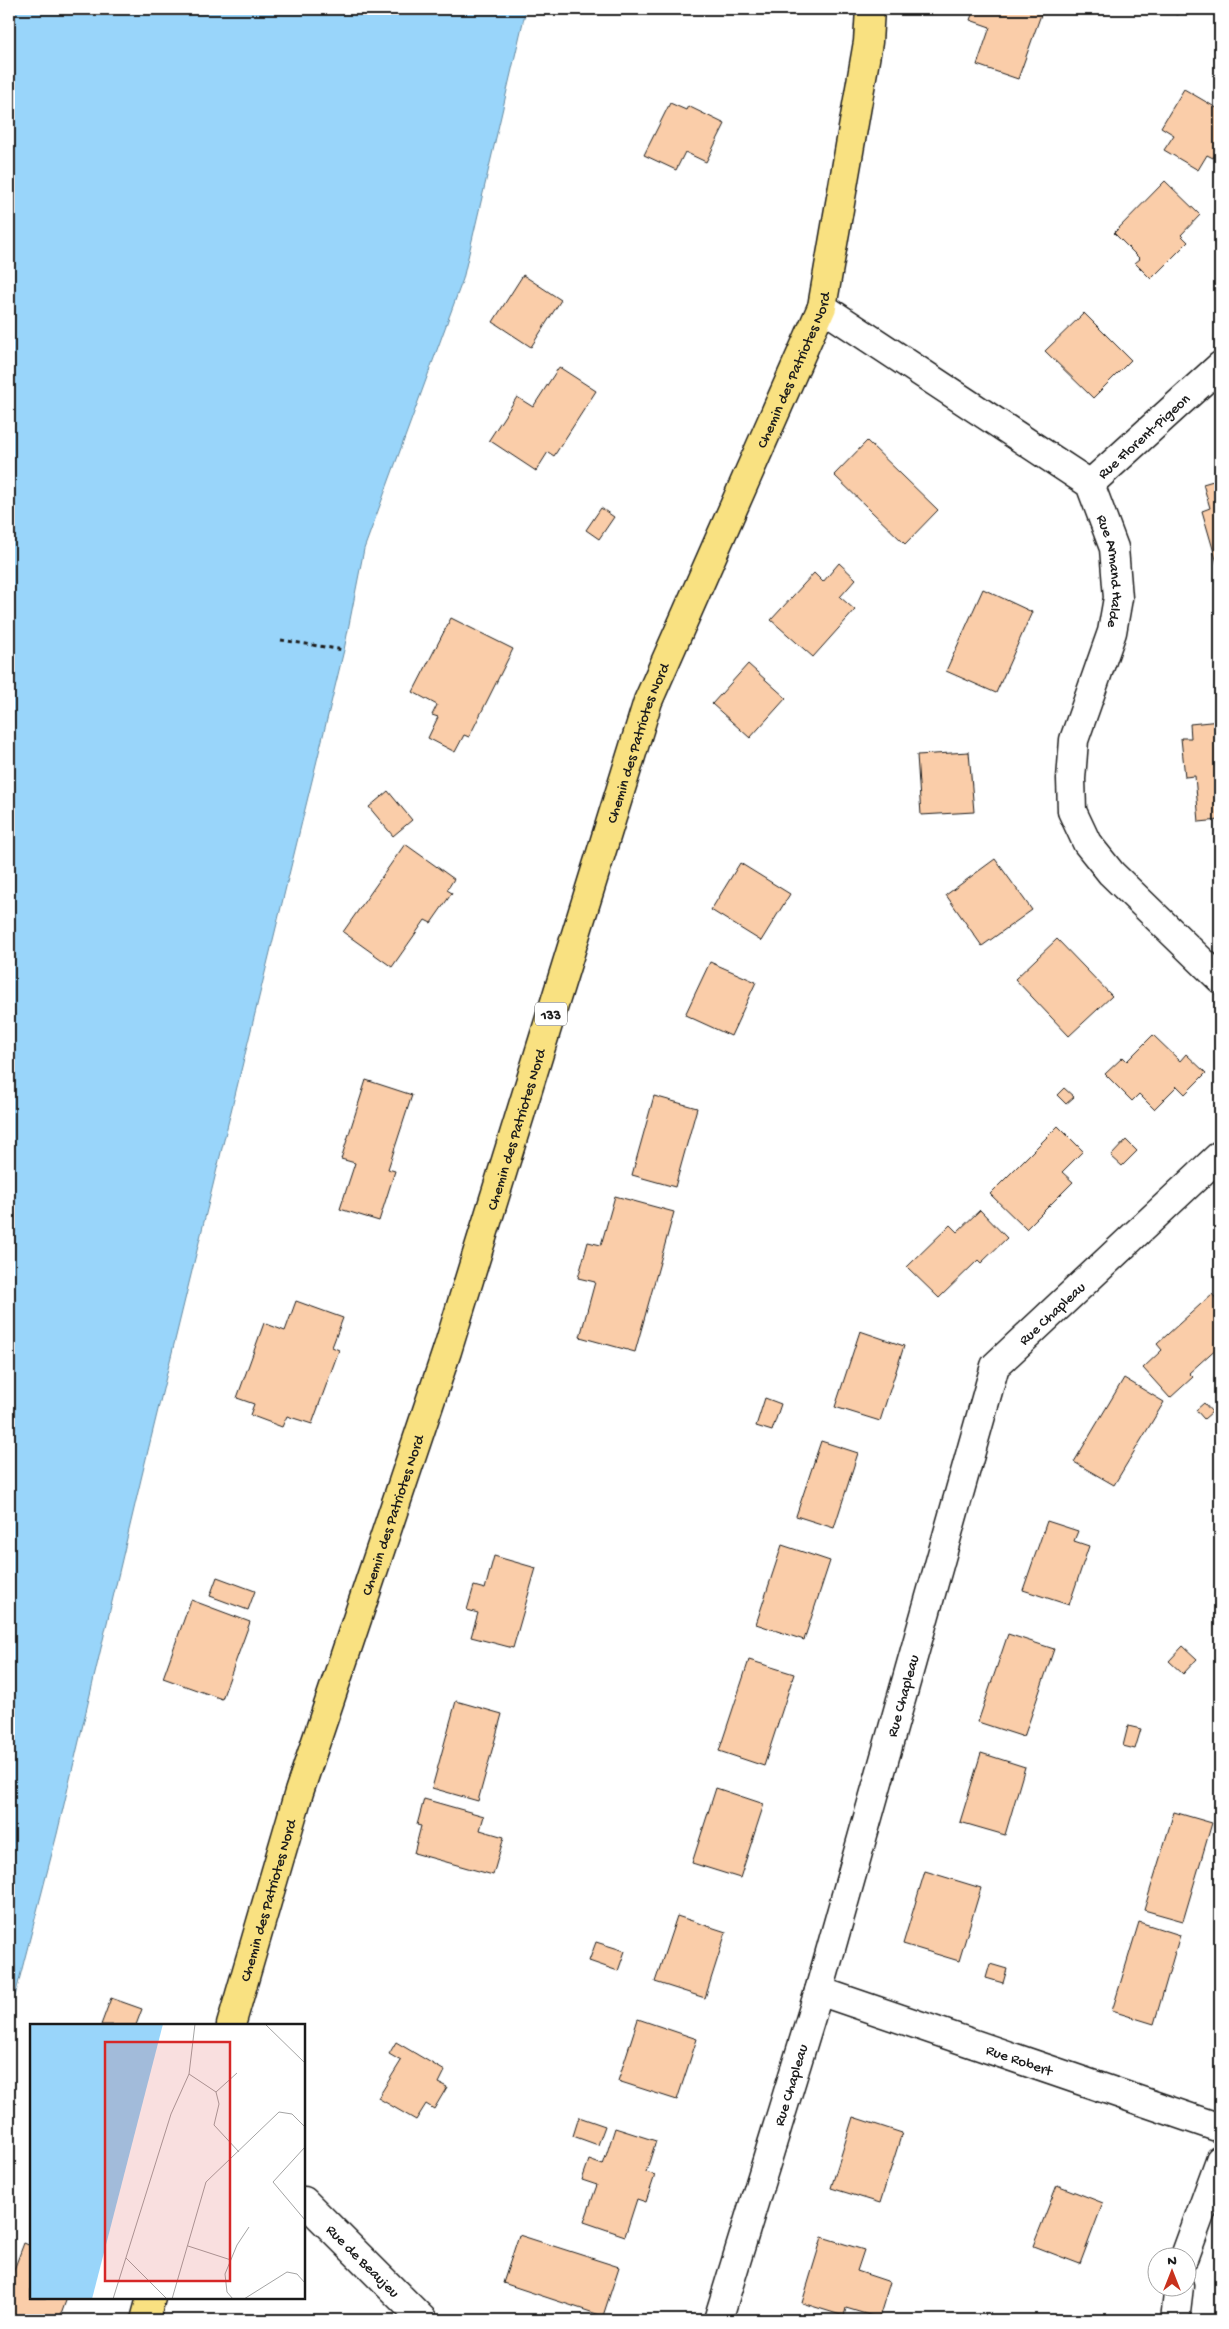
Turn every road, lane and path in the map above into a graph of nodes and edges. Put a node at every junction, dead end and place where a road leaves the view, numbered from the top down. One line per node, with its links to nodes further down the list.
1 (870, 9): 2 (main road, Chemin des Patriotes Nord / 133)
2 (822, 307): 4 (street); 10 (main road, Chemin des Patriotes Nord / 133)
3 (1220, 366): 4 (street, Rue Florent-Pigeon)
4 (1090, 484): 7 (street, Rue Armand Halde)
5 (281, 640): 6 (path)
6 (344, 650)
7 (1220, 979)
8 (1220, 1154): 9 (street, Rue Chapleau)
9 (819, 1991): 11 (street, Rue Robert); 19 (street, Rue Chapleau)
10 (231, 2024)
11 (1220, 2128)
12 (1220, 2160): 14 (street)
13 (305, 2202): 18 (street, Rue de Beaujeu)
14 (1189, 2246)
15 (1178, 2296): 20 (street)
16 (152, 2299): 17 (main road)
17 (145, 2320)
18 (423, 2320)
19 (718, 2320)
20 (1175, 2320)

